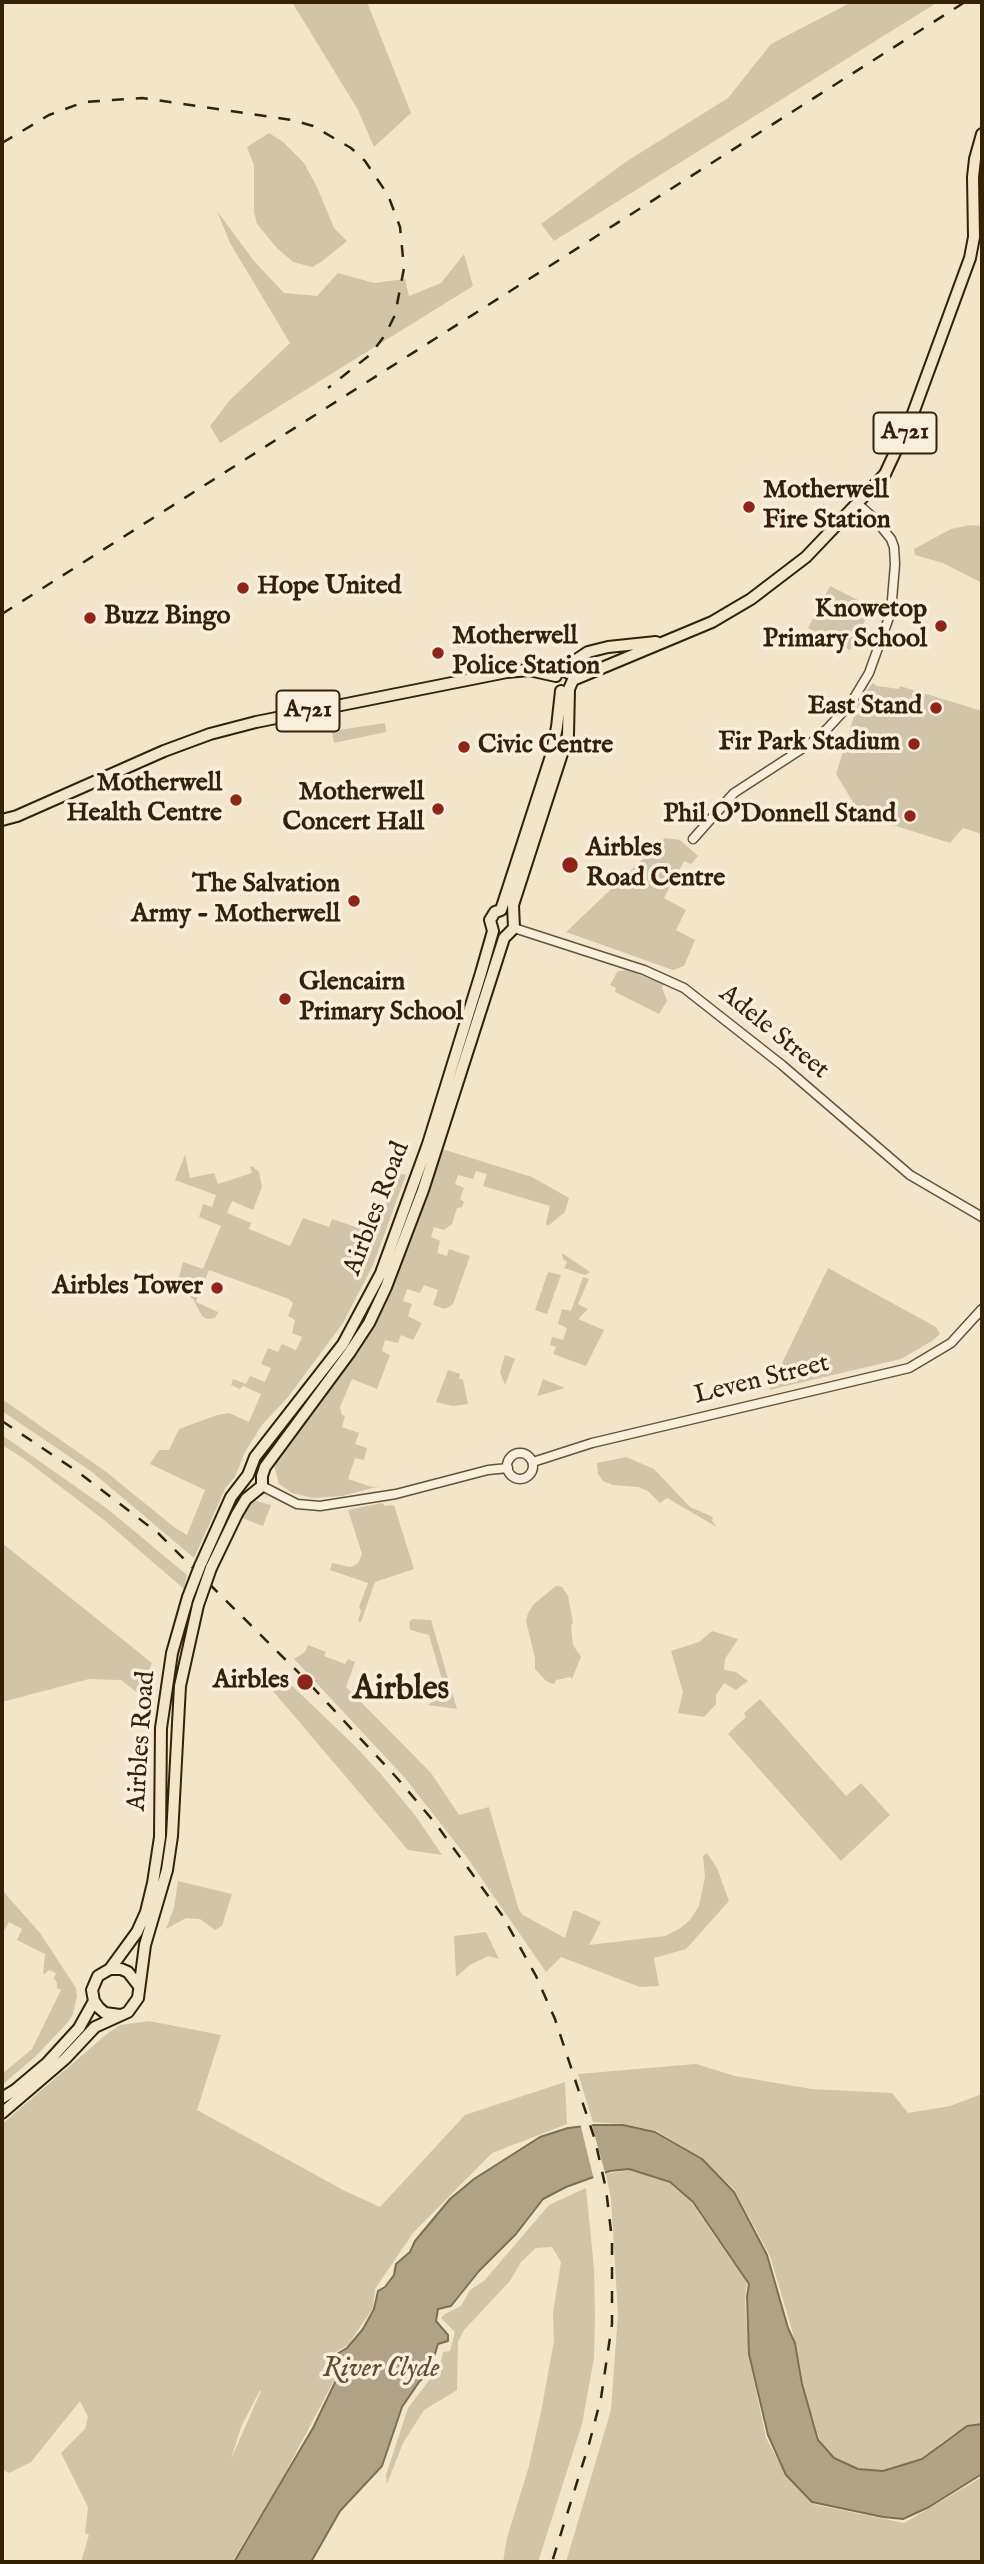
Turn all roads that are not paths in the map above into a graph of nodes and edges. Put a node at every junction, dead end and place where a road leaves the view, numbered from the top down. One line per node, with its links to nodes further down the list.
1 (982, 134): 2 (main road, A721)
2 (980, 144): 3 (main road, A721)
3 (859, 504): 4 (main road, A721); 7 (street)
4 (666, 641): 5 (main road, A721); 5 (main road, A721)
5 (564, 682): 6 (main road, A721); 8 (main road, Airbles Road)
6 (2, 820)
7 (693, 839)
8 (507, 913): 9 (main road, Airbles Road); 10 (main road, Airbles Road)
9 (493, 931): 10 (main road); 15 (main road, Airbles Road)
10 (509, 932): 11 (street, Adele Street); 16 (main road, Airbles Road)
11 (982, 1217)
12 (982, 1309): 13 (street, Leven Street)
13 (533, 1462): 14 (street); 14 (street)
14 (508, 1468): 16 (street)
15 (246, 1477): 16 (main road); 16 (main road); 17 (main road, Airbles Road)
16 (260, 1484): 17 (main road, Airbles Road)
17 (205, 1567): 18 (main road, Airbles Road, bridge); 19 (main road, Airbles Road, bridge)
18 (110, 1969): 19 (main road); 20 (main road, Airbles Road)
19 (139, 1986): 21 (main road, Airbles Road)
20 (94, 2001): 21 (main road); 22 (main road, Airbles Road)
21 (122, 2014): 23 (main road, Airbles Road)
22 (2, 2098)
23 (2, 2113)

